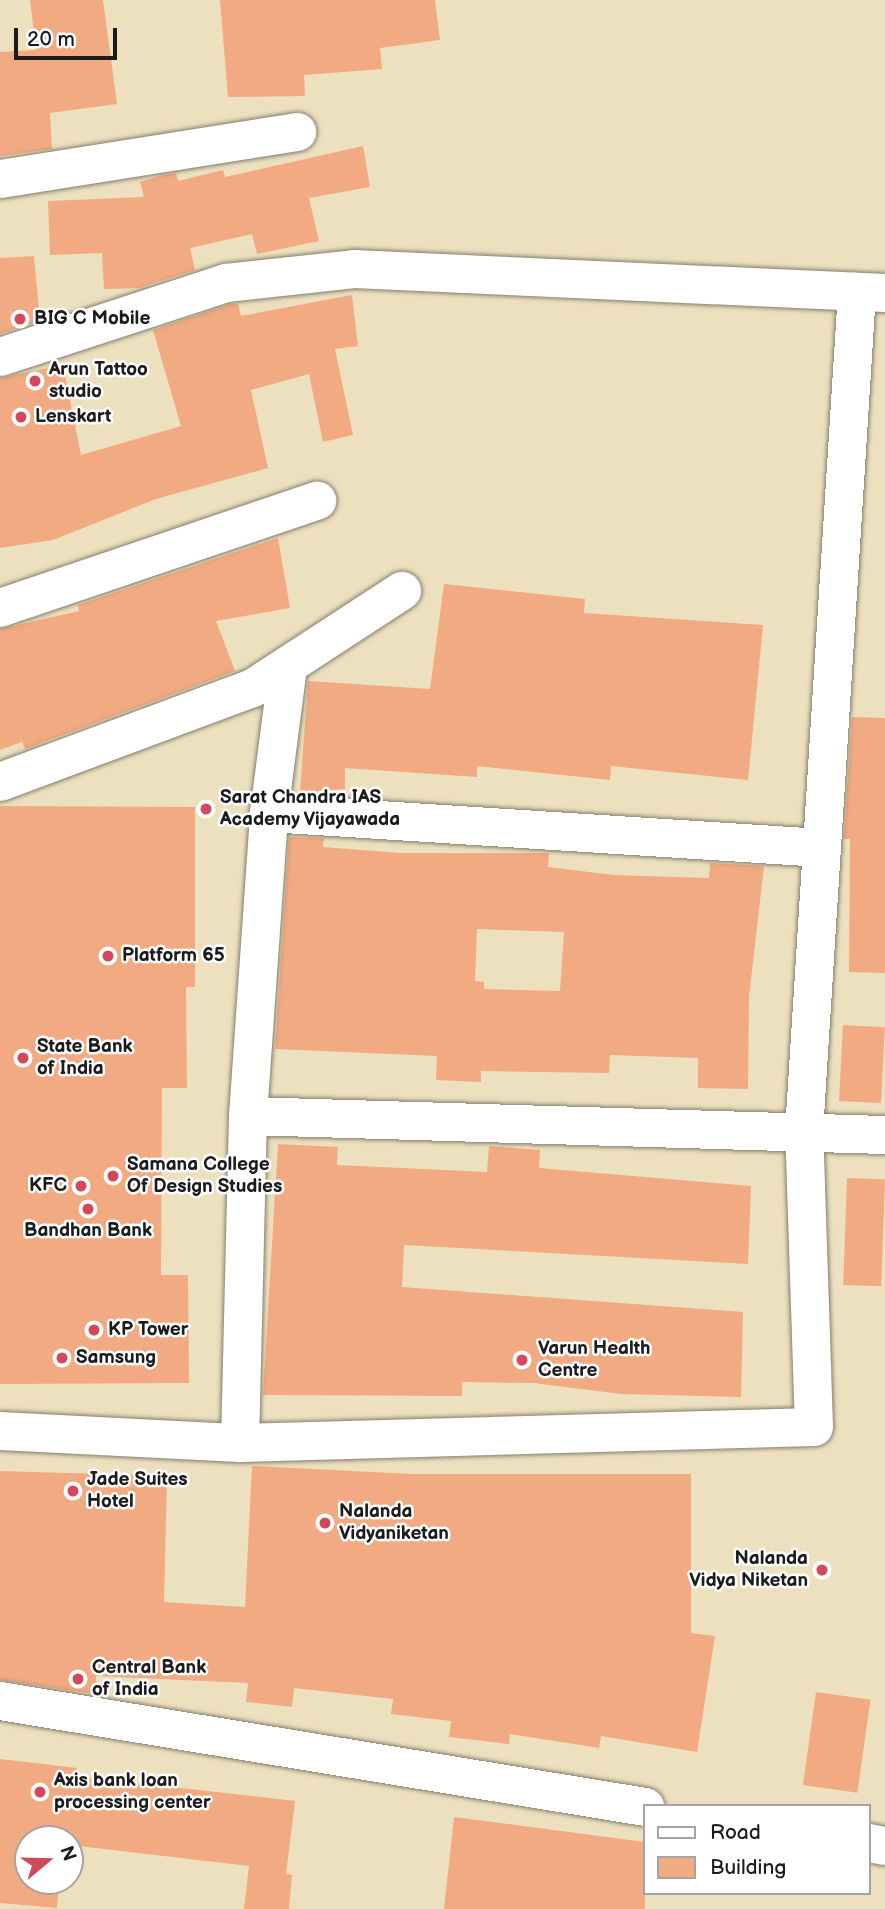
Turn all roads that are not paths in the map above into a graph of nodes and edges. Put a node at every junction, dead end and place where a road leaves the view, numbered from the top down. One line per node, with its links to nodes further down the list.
1 (297, 132): 2 (street)
2 (0, 178)
3 (871, 293): 4 (street); 11 (street)
4 (0, 357)
5 (317, 501): 7 (street)
6 (402, 592): 8 (street)
7 (0, 608)
8 (288, 666): 9 (street); 10 (street)
9 (0, 782)
10 (269, 813): 11 (street); 12 (street)
11 (822, 848): 13 (street)
12 (248, 1116): 13 (street); 16 (street)
13 (804, 1132): 14 (street); 16 (street)
14 (885, 1135)
15 (0, 1431): 16 (street)
16 (240, 1443)
17 (0, 1701): 18 (street)
18 (644, 1807)

